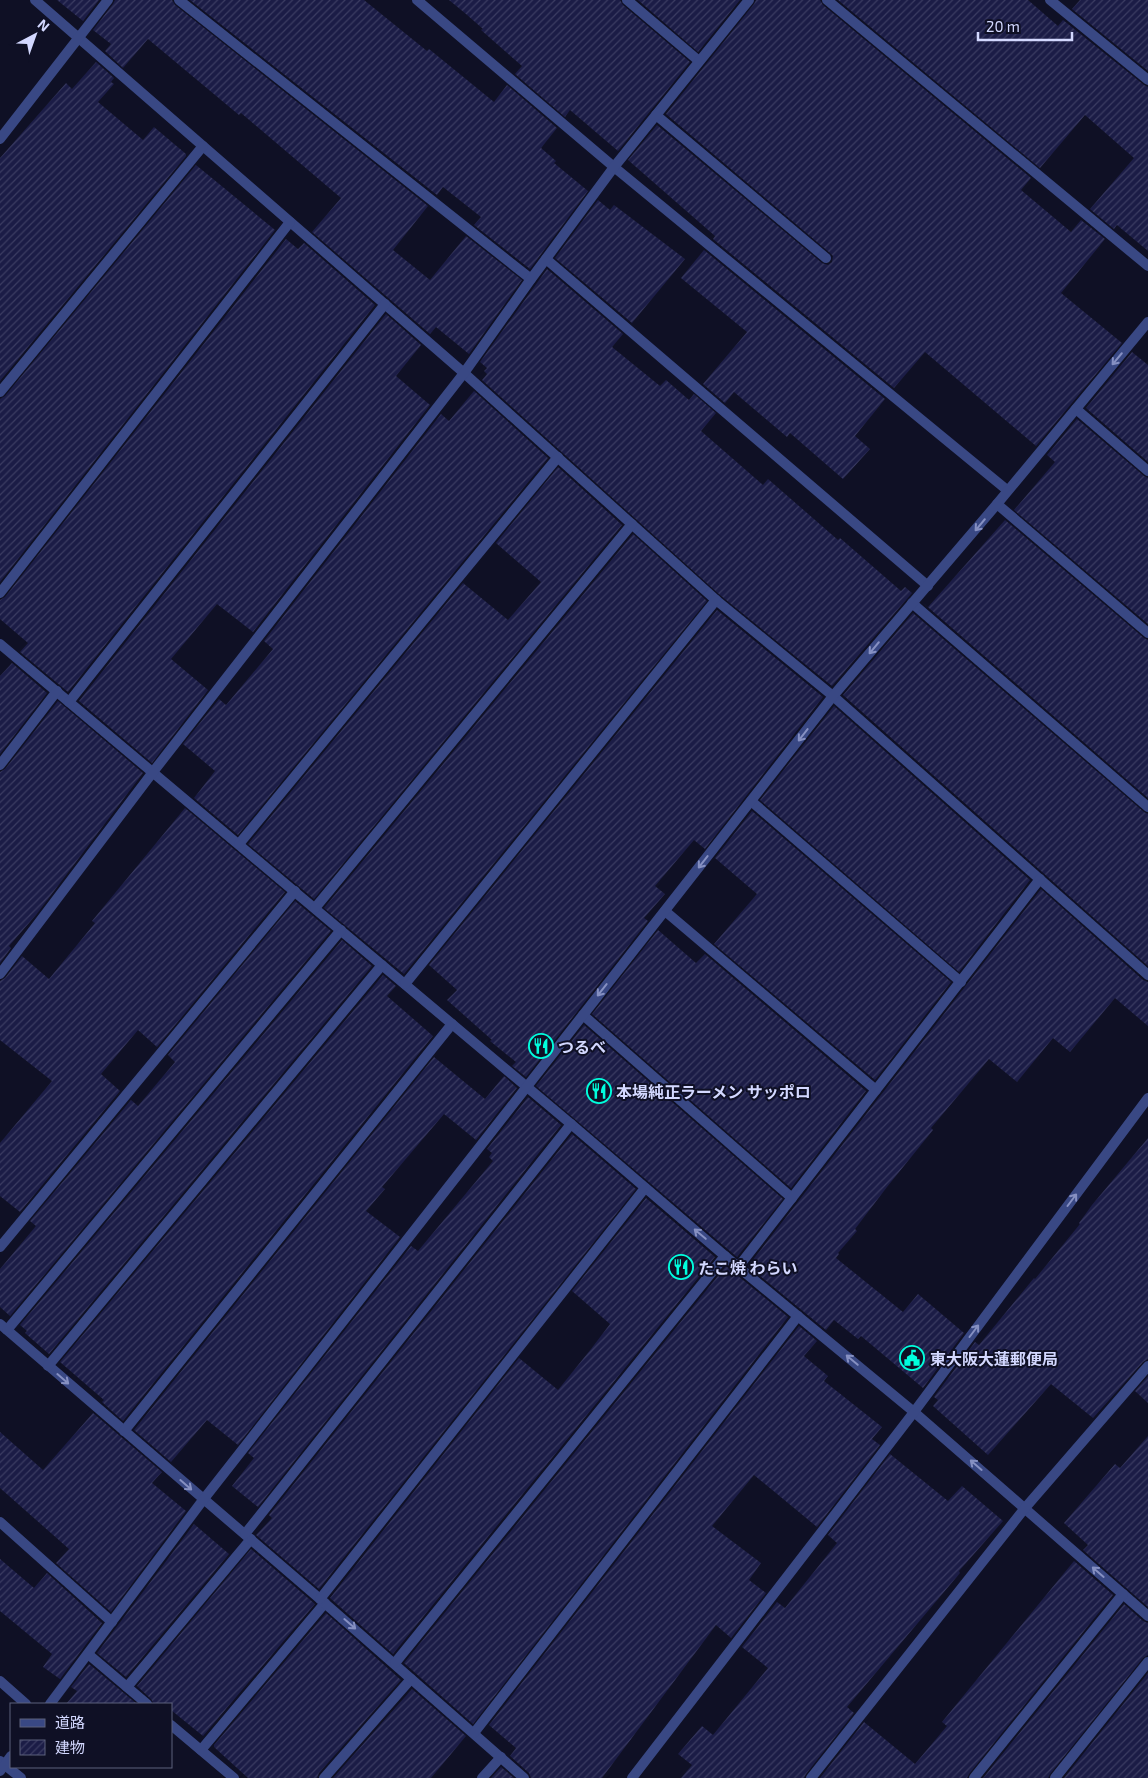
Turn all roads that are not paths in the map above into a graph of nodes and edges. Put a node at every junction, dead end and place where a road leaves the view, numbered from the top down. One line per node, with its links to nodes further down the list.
1 (35, 0): 9 (street)
2 (108, 0): 9 (street)
3 (179, 0): 20 (street)
4 (417, 0): 15 (street)
5 (627, 0): 10 (street)
6 (749, 0): 10 (street)
7 (827, 0): 19 (street)
8 (1050, 0): 11 (street)
9 (79, 38): 13 (street); 14 (street)
10 (699, 61): 12 (street)
11 (1148, 80)
12 (656, 115): 15 (street); 18 (street)
13 (0, 138)
14 (203, 146): 16 (street); 24 (street)
15 (614, 167): 17 (street); 28 (street)
16 (290, 222): 21 (street); 32 (street)
17 (546, 258): 20 (street); 31 (street)
18 (826, 258)
19 (1148, 266)
20 (531, 279): 23 (street)
21 (385, 304): 23 (street); 39 (street)
22 (1148, 322): 25 (street, one-way to 25)
23 (464, 373): 26 (street); 41 (street)
24 (0, 392)
25 (1076, 409): 27 (street); 28 (street)
26 (558, 457): 30 (street); 44 (street)
27 (1148, 471)
28 (1008, 490): 29 (street)
29 (997, 504): 31 (street, one-way to 31); 35 (street)
30 (632, 524): 33 (street); 47 (street)
31 (928, 586): 34 (street)
32 (0, 593)
33 (716, 600): 38 (street); 54 (street)
34 (912, 603): 38 (street, one-way to 38); 43 (street)
35 (1148, 633)
36 (0, 645): 37 (street)
37 (57, 692): 39 (street); 40 (street)
38 (833, 696): 42 (street, one-way to 42); 45 (street)
39 (69, 702): 41 (street)
40 (0, 765)
41 (153, 772): 44 (street); 51 (street)
42 (751, 801): 48 (street, one-way to 48); 53 (street)
43 (1148, 807)
44 (239, 844): 46 (street)
45 (1040, 879): 52 (street); 53 (street)
46 (295, 891): 47 (street); 63 (street)
47 (315, 908): 49 (street)
48 (665, 910): 55 (street, one-way to 55); 58 (street)
49 (341, 930): 50 (street); 67 (street)
50 (382, 965): 54 (street); 68 (street)
51 (0, 974)
52 (1148, 976)
53 (961, 982): 58 (street)
54 (405, 984): 56 (street)
55 (583, 1015): 57 (street); 62 (street)
56 (452, 1024): 57 (street); 71 (street)
57 (526, 1087): 60 (street); 72 (street)
58 (876, 1090): 62 (street)
59 (1148, 1098): 70 (street, one-way to 59)
60 (571, 1124): 61 (street); 75 (street)
61 (645, 1188): 64 (street, one-way to 61); 77 (street)
62 (792, 1198): 65 (street)
63 (0, 1247)
64 (725, 1256): 65 (street); 82 (street)
65 (739, 1266): 66 (street)
66 (798, 1316): 70 (street, one-way to 66); 90 (street)
67 (4, 1327): 68 (street)
68 (48, 1366): 71 (street, one-way to 71)
69 (1148, 1366): 73 (street)
70 (914, 1412): 73 (street, one-way to 70); 99 (street)
71 (124, 1431): 72 (street, one-way to 72)
72 (203, 1500): 75 (street); 79 (street)
73 (1025, 1508): 76 (street, one-way to 73); 100 (street)
74 (0, 1522): 79 (street)
75 (248, 1537): 77 (street); 85 (street)
76 (1123, 1594): 78 (street); 101 (street)
77 (322, 1601): 82 (street, one-way to 82); 91 (street)
78 (1148, 1616)
79 (112, 1622): 80 (street)
80 (88, 1654): 85 (street); 87 (street)
81 (1148, 1662): 102 (street)
82 (395, 1663): 83 (street)
83 (411, 1679): 90 (street); 96 (street)
84 (0, 1682): 86 (street)
85 (126, 1687): 88 (street)
86 (25, 1703)
87 (51, 1703)
88 (146, 1703)
89 (172, 1726): 91 (street)
90 (474, 1733): 92 (street)
91 (201, 1750): 95 (street)
92 (500, 1757): 97 (street); 98 (street)
93 (2, 1766): 94 (street)
94 (21, 1778)
95 (234, 1778)
96 (324, 1778)
97 (482, 1778)
98 (524, 1778)
99 (632, 1778)
100 (811, 1778)
101 (974, 1778)
102 (1056, 1778)

